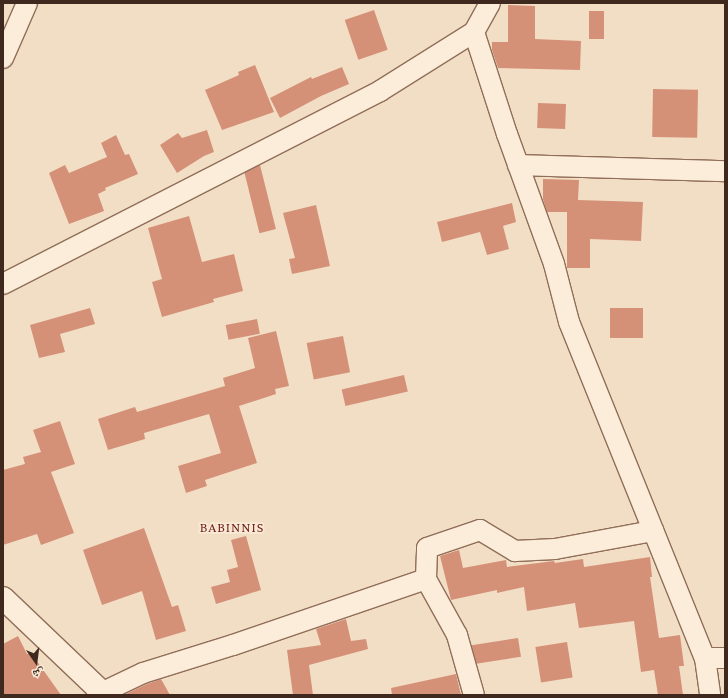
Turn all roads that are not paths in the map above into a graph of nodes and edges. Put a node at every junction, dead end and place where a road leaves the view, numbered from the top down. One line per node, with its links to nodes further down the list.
1 (27, 3): 4 (street)
2 (490, 3): 3 (street)
3 (474, 32): 5 (street); 7 (street)
4 (3, 58)
5 (518, 165): 6 (street); 8 (street)
6 (725, 171)
7 (3, 284)
8 (653, 531): 9 (street); 11 (street)
9 (426, 579): 13 (street); 14 (street)
10 (3, 598): 13 (street)
11 (705, 658): 12 (street); 15 (street)
12 (725, 658)
13 (102, 695)
14 (474, 695)
15 (710, 695)

